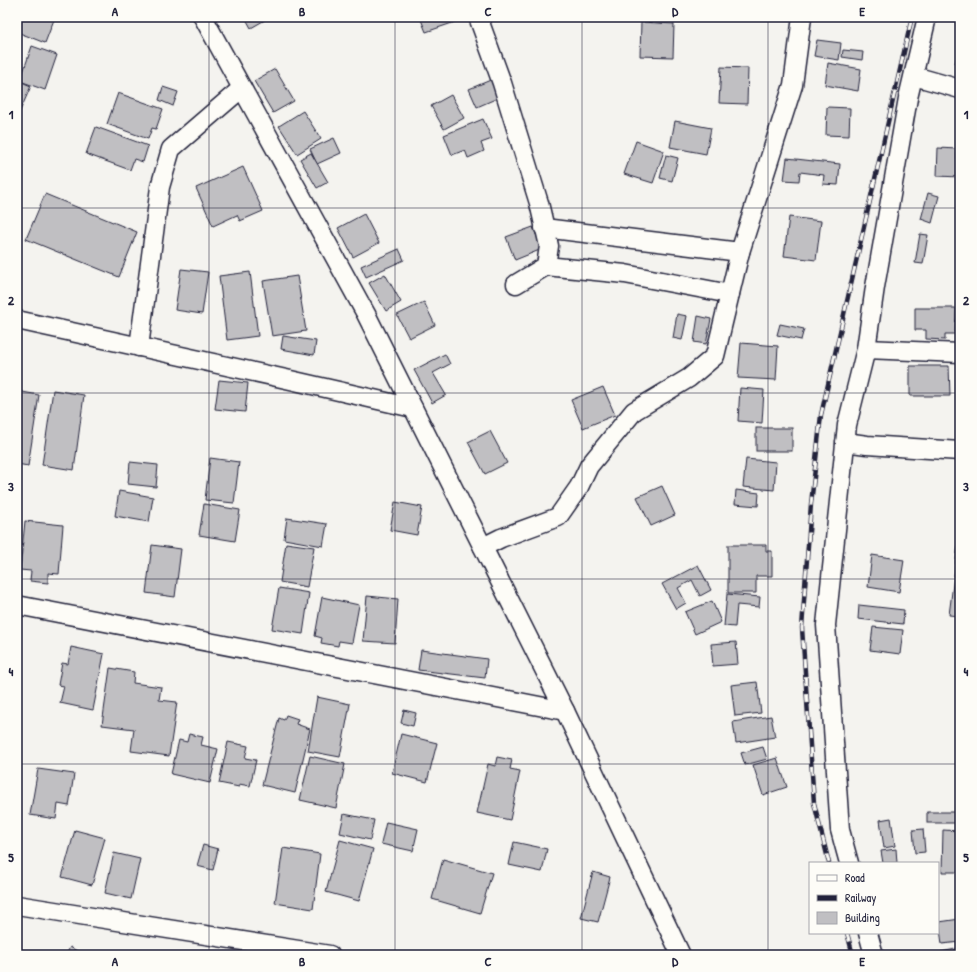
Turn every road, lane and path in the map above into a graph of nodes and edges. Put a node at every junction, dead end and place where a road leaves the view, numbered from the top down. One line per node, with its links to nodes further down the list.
1 (203, 17): 6 (street)
2 (478, 17): 8 (street)
3 (802, 17): 9 (street)
4 (927, 17): 5 (street)
5 (914, 76): 7 (street); 15 (street)
6 (242, 88): 14 (street); 17 (street)
7 (960, 88)
8 (544, 228): 9 (street); 10 (street)
9 (740, 252): 12 (street)
10 (546, 266): 11 (street); 12 (street)
11 (516, 284)
12 (730, 294): 20 (street)
13 (17, 320): 14 (street)
14 (139, 347): 17 (street)
15 (866, 349): 16 (street); 18 (street)
16 (960, 353)
17 (413, 408): 20 (street)
18 (845, 442): 19 (street); 23 (street)
19 (960, 451)
20 (483, 547): 22 (street)
21 (17, 605): 22 (street)
22 (565, 711): 27 (street)
23 (849, 862)
24 (17, 905): 26 (street)
25 (868, 934): 28 (street)
26 (330, 955)
27 (681, 955)
28 (874, 955)

